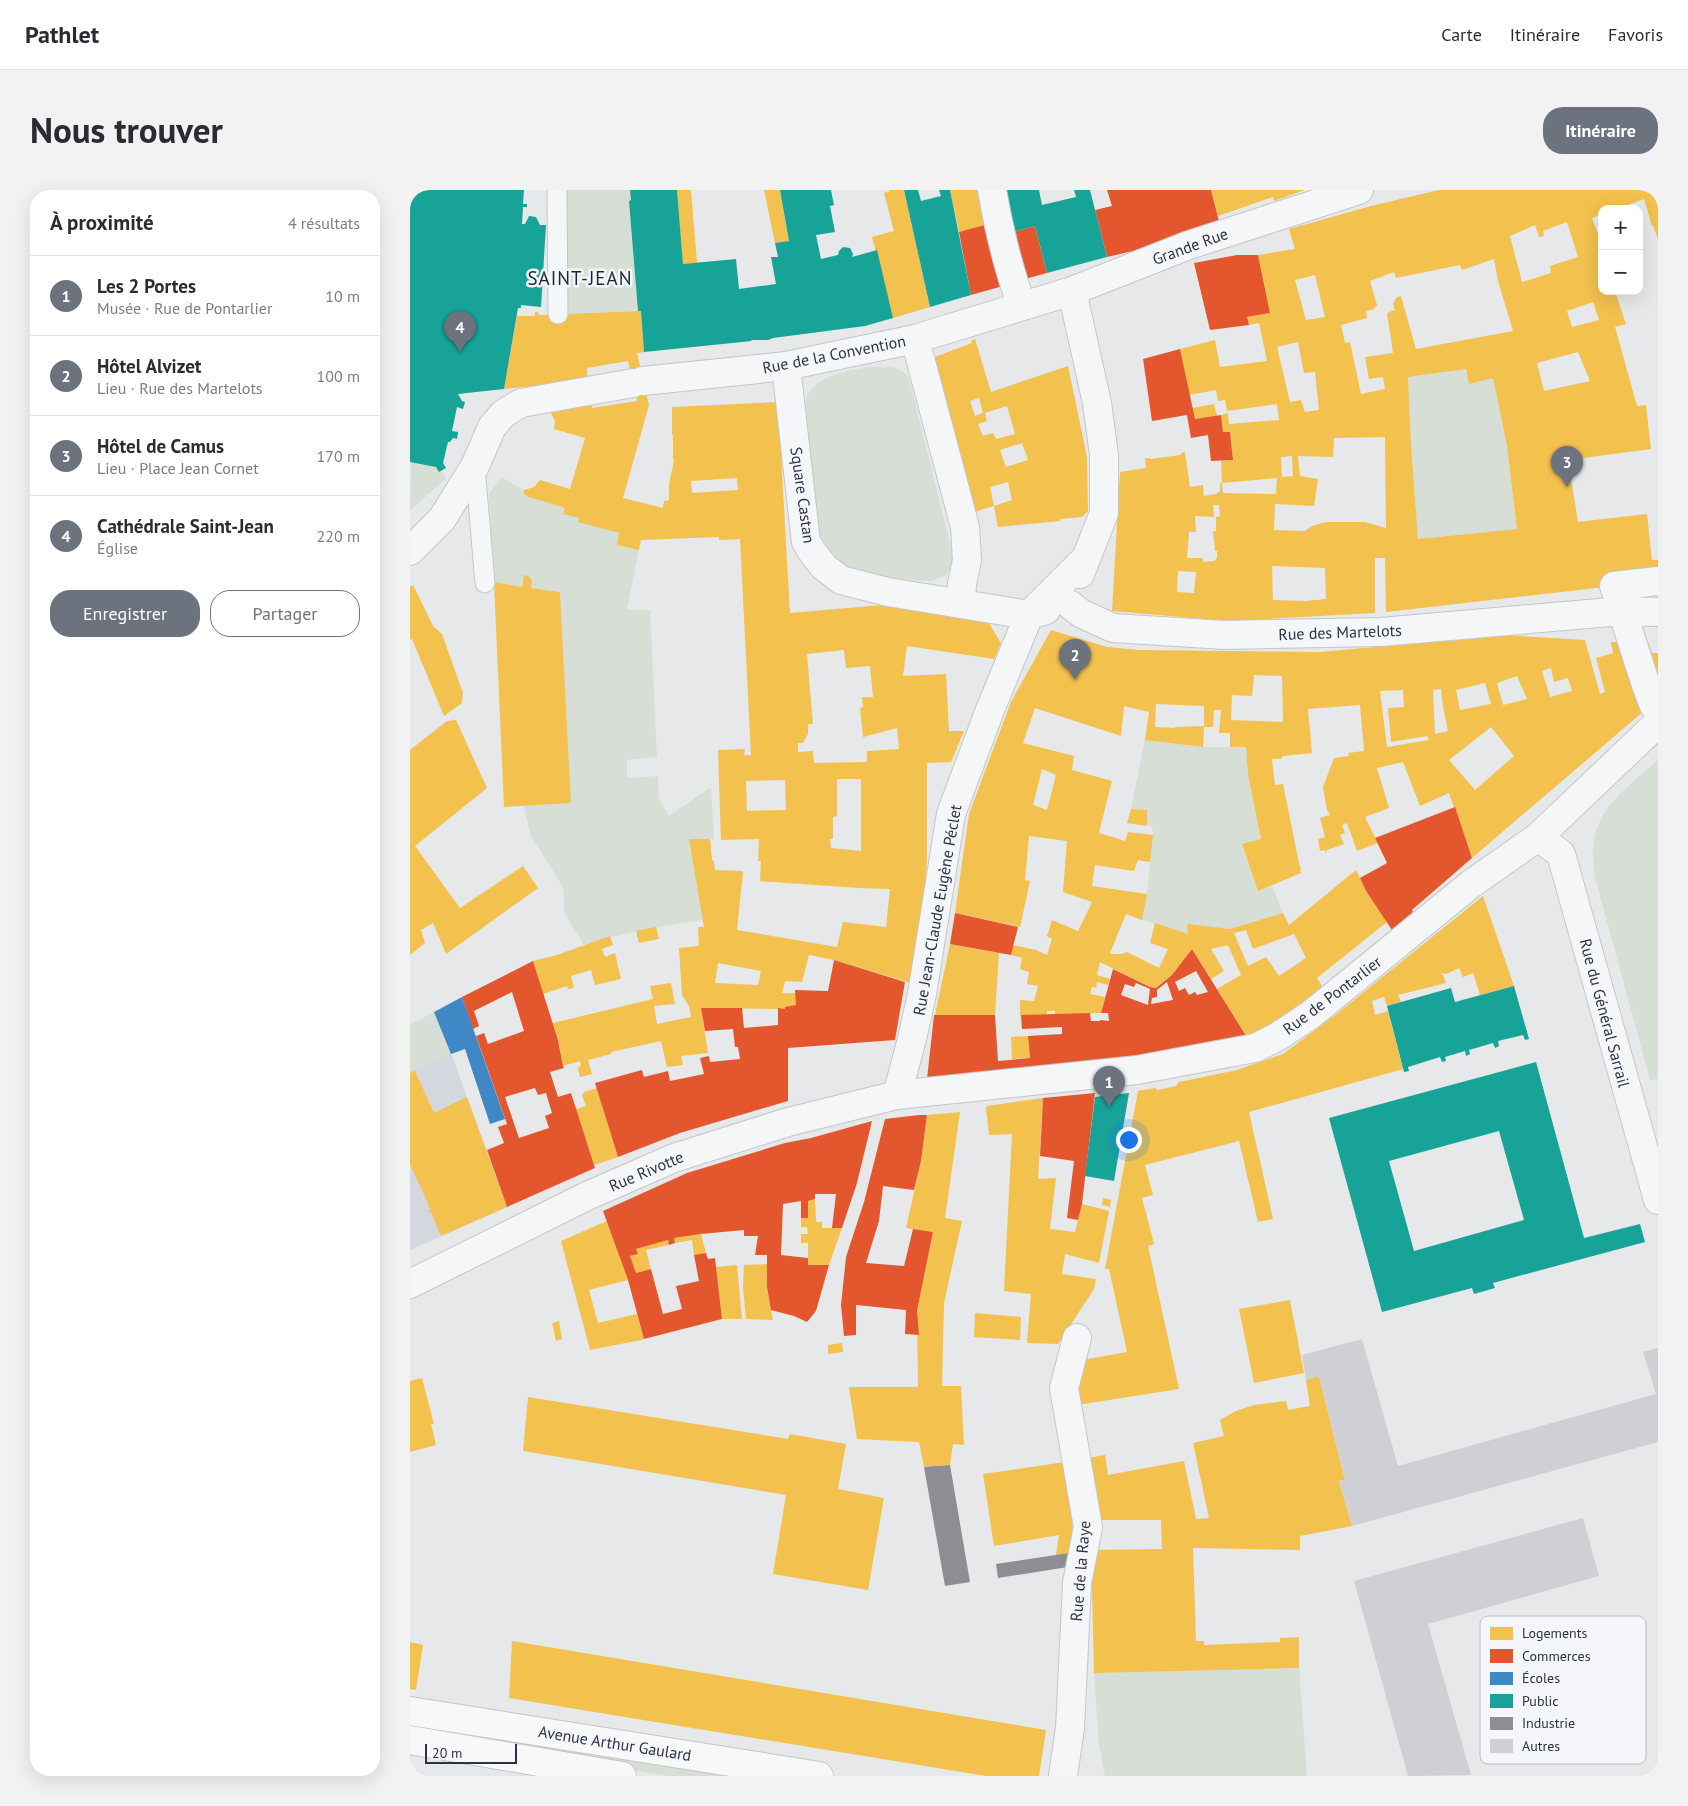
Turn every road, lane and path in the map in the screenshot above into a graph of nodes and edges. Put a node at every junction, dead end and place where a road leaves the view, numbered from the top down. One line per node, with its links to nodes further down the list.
1 (557, 190): 7 (lane)
2 (992, 190): 6 (street)
3 (1360, 190): 4 (street, Grande Rue)
4 (1332, 194): 5 (street, Grande Rue)
5 (1072, 291): 6 (street, Grande Rue); 12 (street)
6 (1022, 306): 8 (street, Rue de la Convention)
7 (558, 314)
8 (915, 339): 9 (street, Rue de la Convention); 15 (street)
9 (786, 366): 10 (street, Rue de la Convention); 15 (street, Square Castan)
10 (475, 466): 11 (street, Rue de la Convention); 14 (lane)
11 (410, 551)
12 (1086, 558): 16 (street); 19 (street)
13 (1658, 581): 17 (street)
14 (485, 583)
15 (960, 603): 19 (street, Square Castan)
16 (1069, 604): 17 (street, Rue des Martelots); 19 (street)
17 (1622, 611): 18 (street, Rue des Martelots); 20 (street)
18 (1658, 612)
19 (1029, 615): 23 (street, Rue Jean-Claude Eugène Péclet)
20 (1658, 712)
21 (1658, 723): 22 (street, Rue de Pontarlier)
22 (1538, 836): 23 (street, Rue de Pontarlier); 24 (street, Rue du Général Sarrail)
23 (897, 1095): 25 (street, Rue Rivotte)
24 (1658, 1200)
25 (410, 1284)
26 (1077, 1338): 31 (street, Rue de la Raye)
27 (410, 1711): 30 (main road, Avenue Arthur Gaulard)
28 (410, 1740): 29 (main road, Avenue Arthur Gaulard)
29 (622, 1776)
30 (819, 1776)
31 (1063, 1776)

